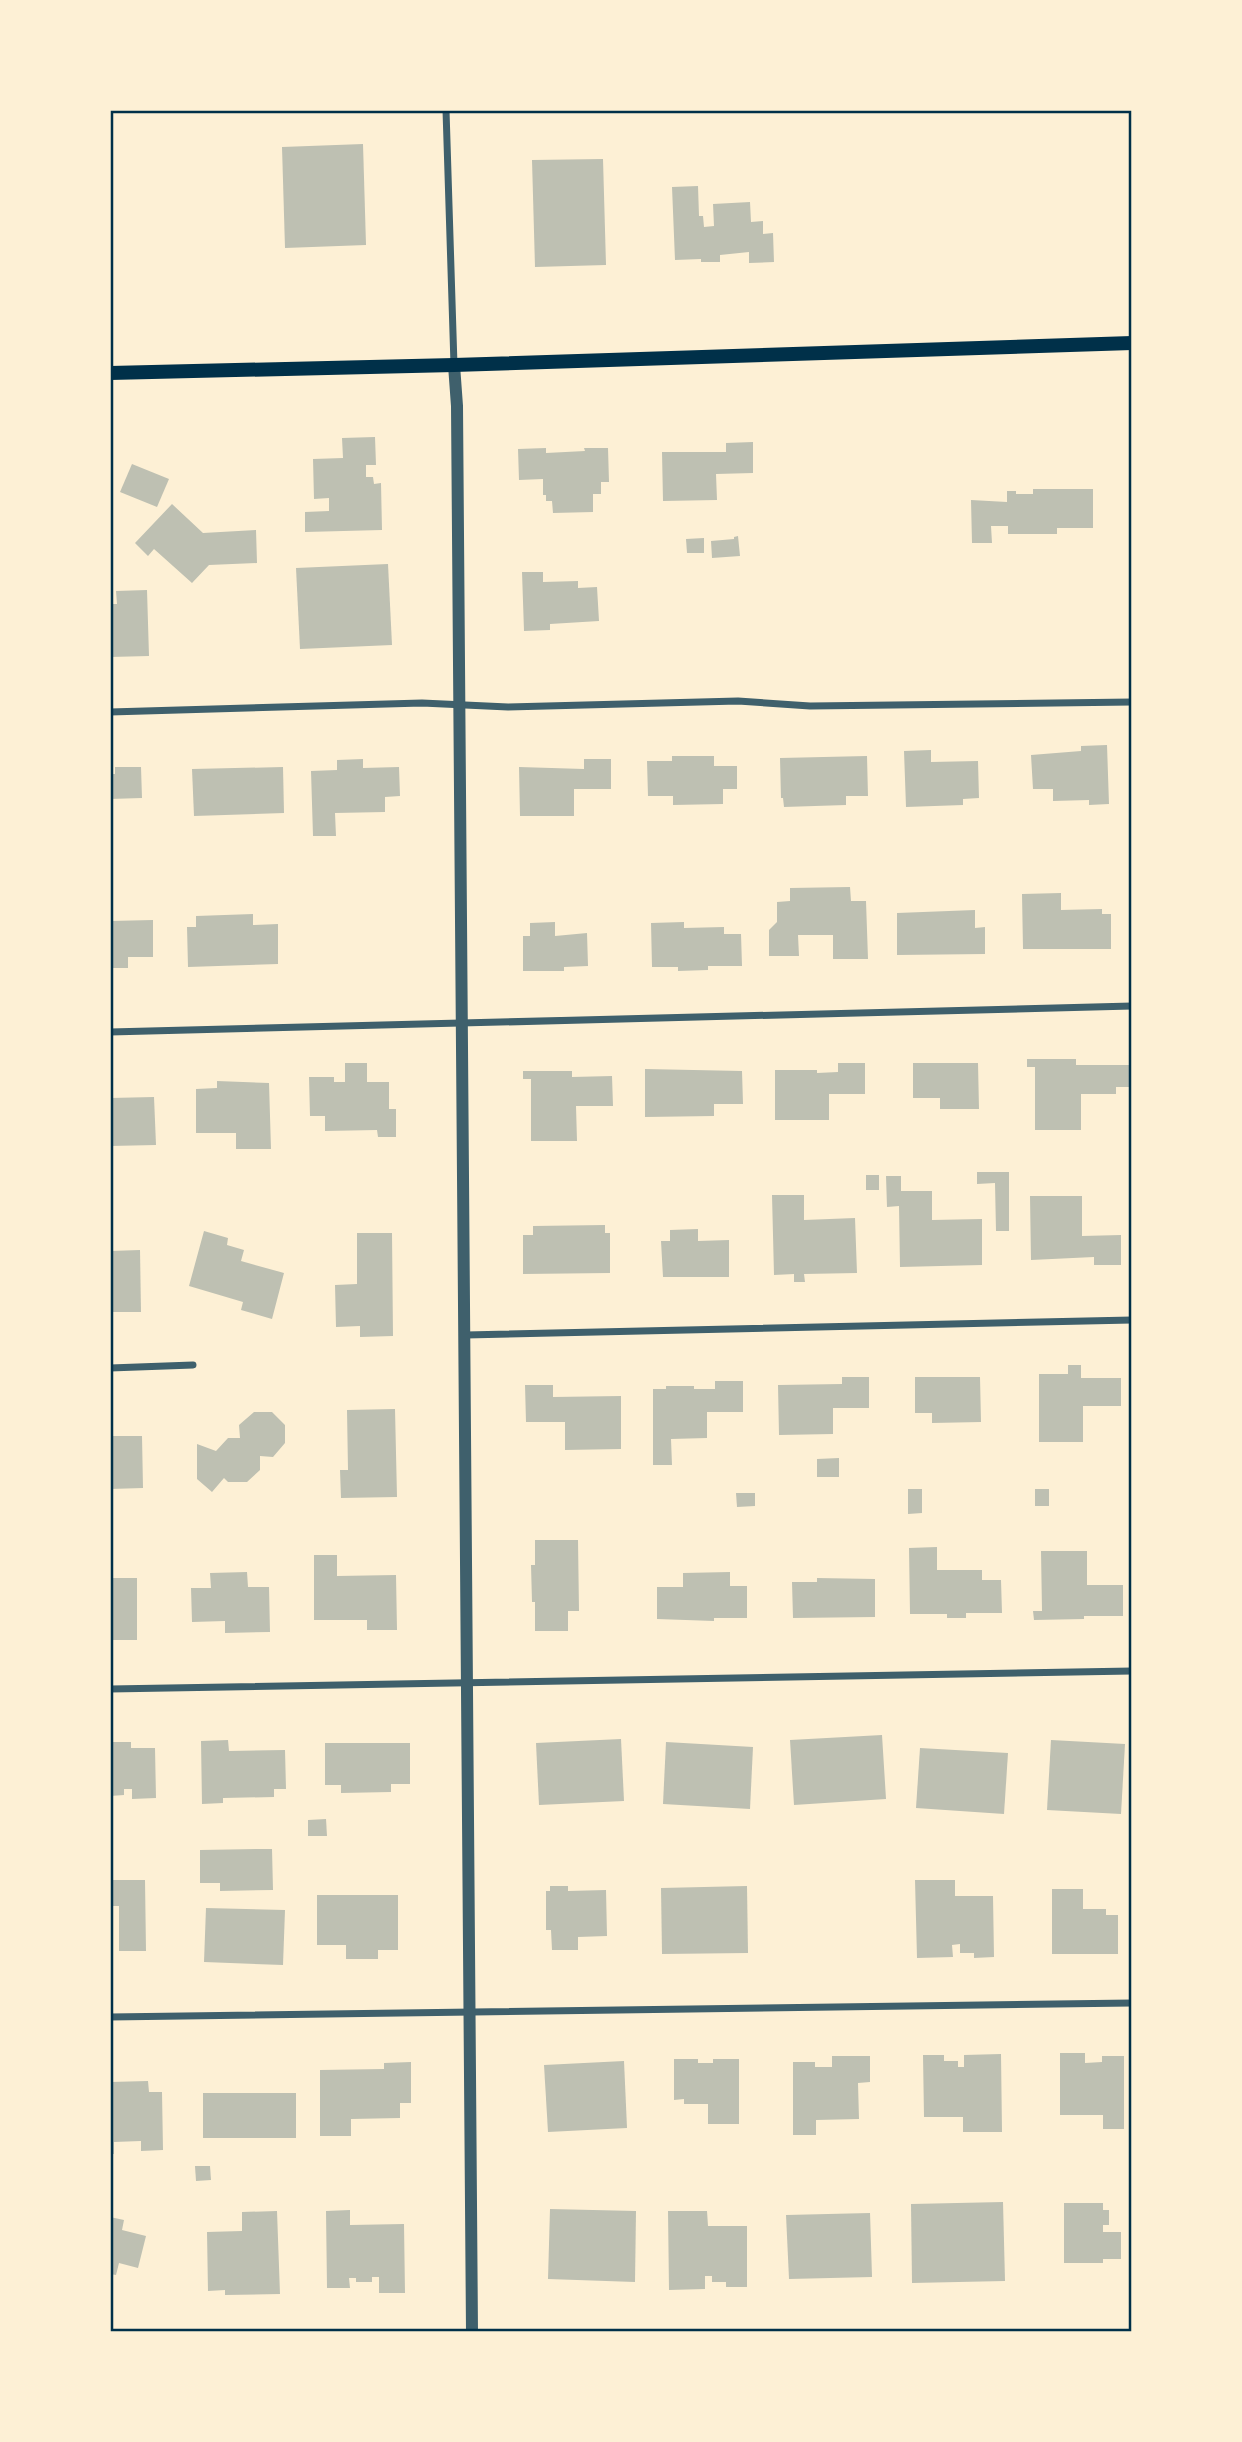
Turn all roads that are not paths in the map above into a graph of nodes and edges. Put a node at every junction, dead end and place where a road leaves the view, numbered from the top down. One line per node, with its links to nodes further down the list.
1 (446, 110): 3 (street)
2 (1132, 343): 3 (main road)
3 (454, 365): 4 (main road); 6 (street)
4 (110, 373)
5 (1132, 702): 6 (street)
6 (460, 704): 7 (street); 9 (street)
7 (110, 712)
8 (1132, 1006): 9 (street)
9 (463, 1023): 10 (street); 12 (street)
10 (110, 1032)
11 (1132, 1320): 12 (street)
12 (466, 1335): 16 (street)
13 (193, 1365): 14 (street)
14 (110, 1368)
15 (1132, 1671): 16 (street)
16 (468, 1681): 17 (street); 19 (street)
17 (110, 1689)
18 (1132, 2003): 19 (street)
19 (471, 2011): 20 (street); 21 (street)
20 (110, 2017)
21 (472, 2332)

